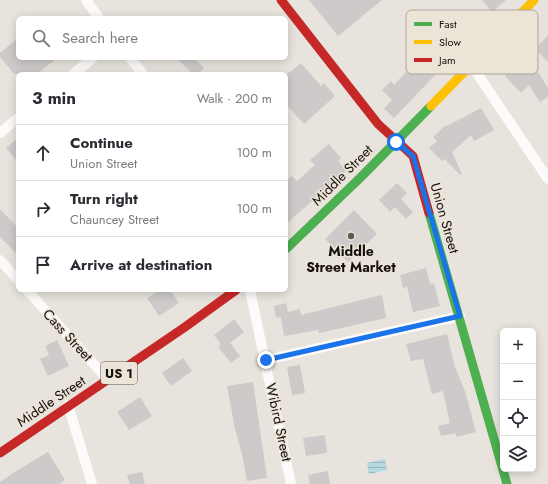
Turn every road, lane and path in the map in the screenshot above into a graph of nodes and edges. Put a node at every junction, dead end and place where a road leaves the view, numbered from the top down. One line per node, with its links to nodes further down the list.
1 (86, 0): 5 (street)
2 (281, 0): 14 (main road, Union Street)
3 (534, 0): 4 (main road, Middle Street)
4 (524, 10)
5 (98, 16)
6 (90, 60): 8 (street)
7 (132, 60): 9 (street)
8 (75, 72)
9 (141, 72)
10 (460, 74): 14 (main road, Middle Street)
11 (477, 74): 15 (street)
12 (16, 120): 13 (street)
13 (0, 133)
14 (396, 142): 16 (main road, Middle Street); 22 (main road, Union Street)
15 (548, 179)
16 (288, 247)
17 (0, 260): 18 (street)
18 (16, 278)
19 (29, 292): 24 (street, Cass Street)
20 (233, 292): 24 (main road, Middle Street / US 1)
21 (250, 292): 23 (street, Wibird Street)
22 (460, 316): 23 (street); 29 (main road, Union Street)
23 (266, 360): 28 (street, Wibird Street)
24 (108, 380): 25 (main road, Middle Street / US 1)
25 (68, 405): 26 (main road, Middle Street / US 1); 27 (street)
26 (0, 453)
27 (92, 484)
28 (291, 484)
29 (507, 484)

